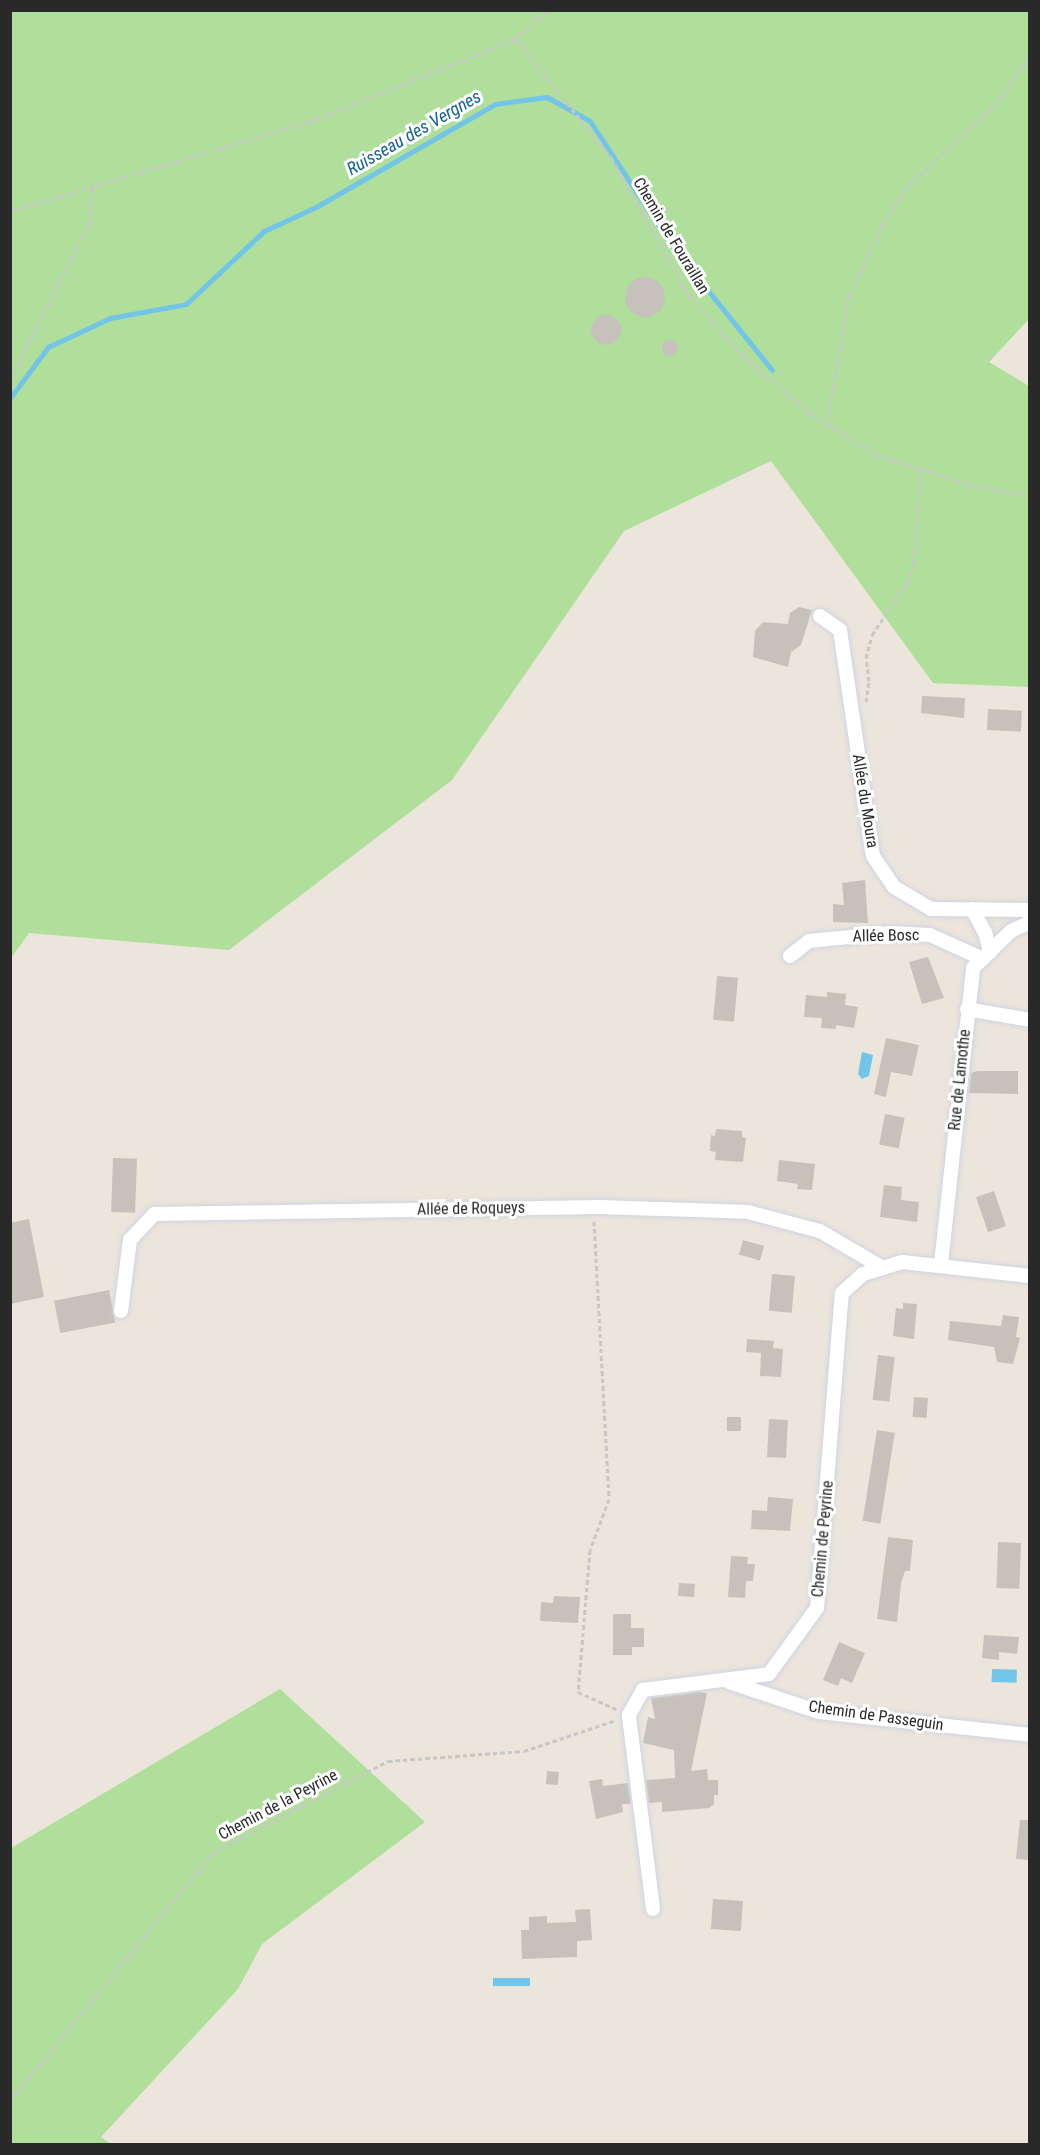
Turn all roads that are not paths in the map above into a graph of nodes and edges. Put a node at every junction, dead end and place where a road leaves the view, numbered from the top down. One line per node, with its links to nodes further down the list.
1 (820, 616): 2 (street, Allée du Moura)
2 (972, 909): 3 (street, Allée du Moura); 5 (street)
3 (1029, 910)
4 (1029, 922): 5 (street, Rue de Lamothe)
5 (986, 955): 6 (street, Allée Bosc); 7 (street, Rue de Lamothe)
6 (790, 956)
7 (967, 1009): 8 (street); 9 (street, Rue de Lamothe)
8 (1029, 1020)
9 (941, 1264): 10 (street, Chemin de Peyrine); 11 (street, Chemin de Peyrine)
10 (883, 1268): 12 (street, Allée de Roqueys); 13 (street, Chemin de Peyrine)
11 (1029, 1276)
12 (121, 1311)
13 (727, 1682): 14 (street, Chemin de Passeguin); 15 (street, Chemin de Peyrine)
14 (1029, 1735)
15 (653, 1909)

